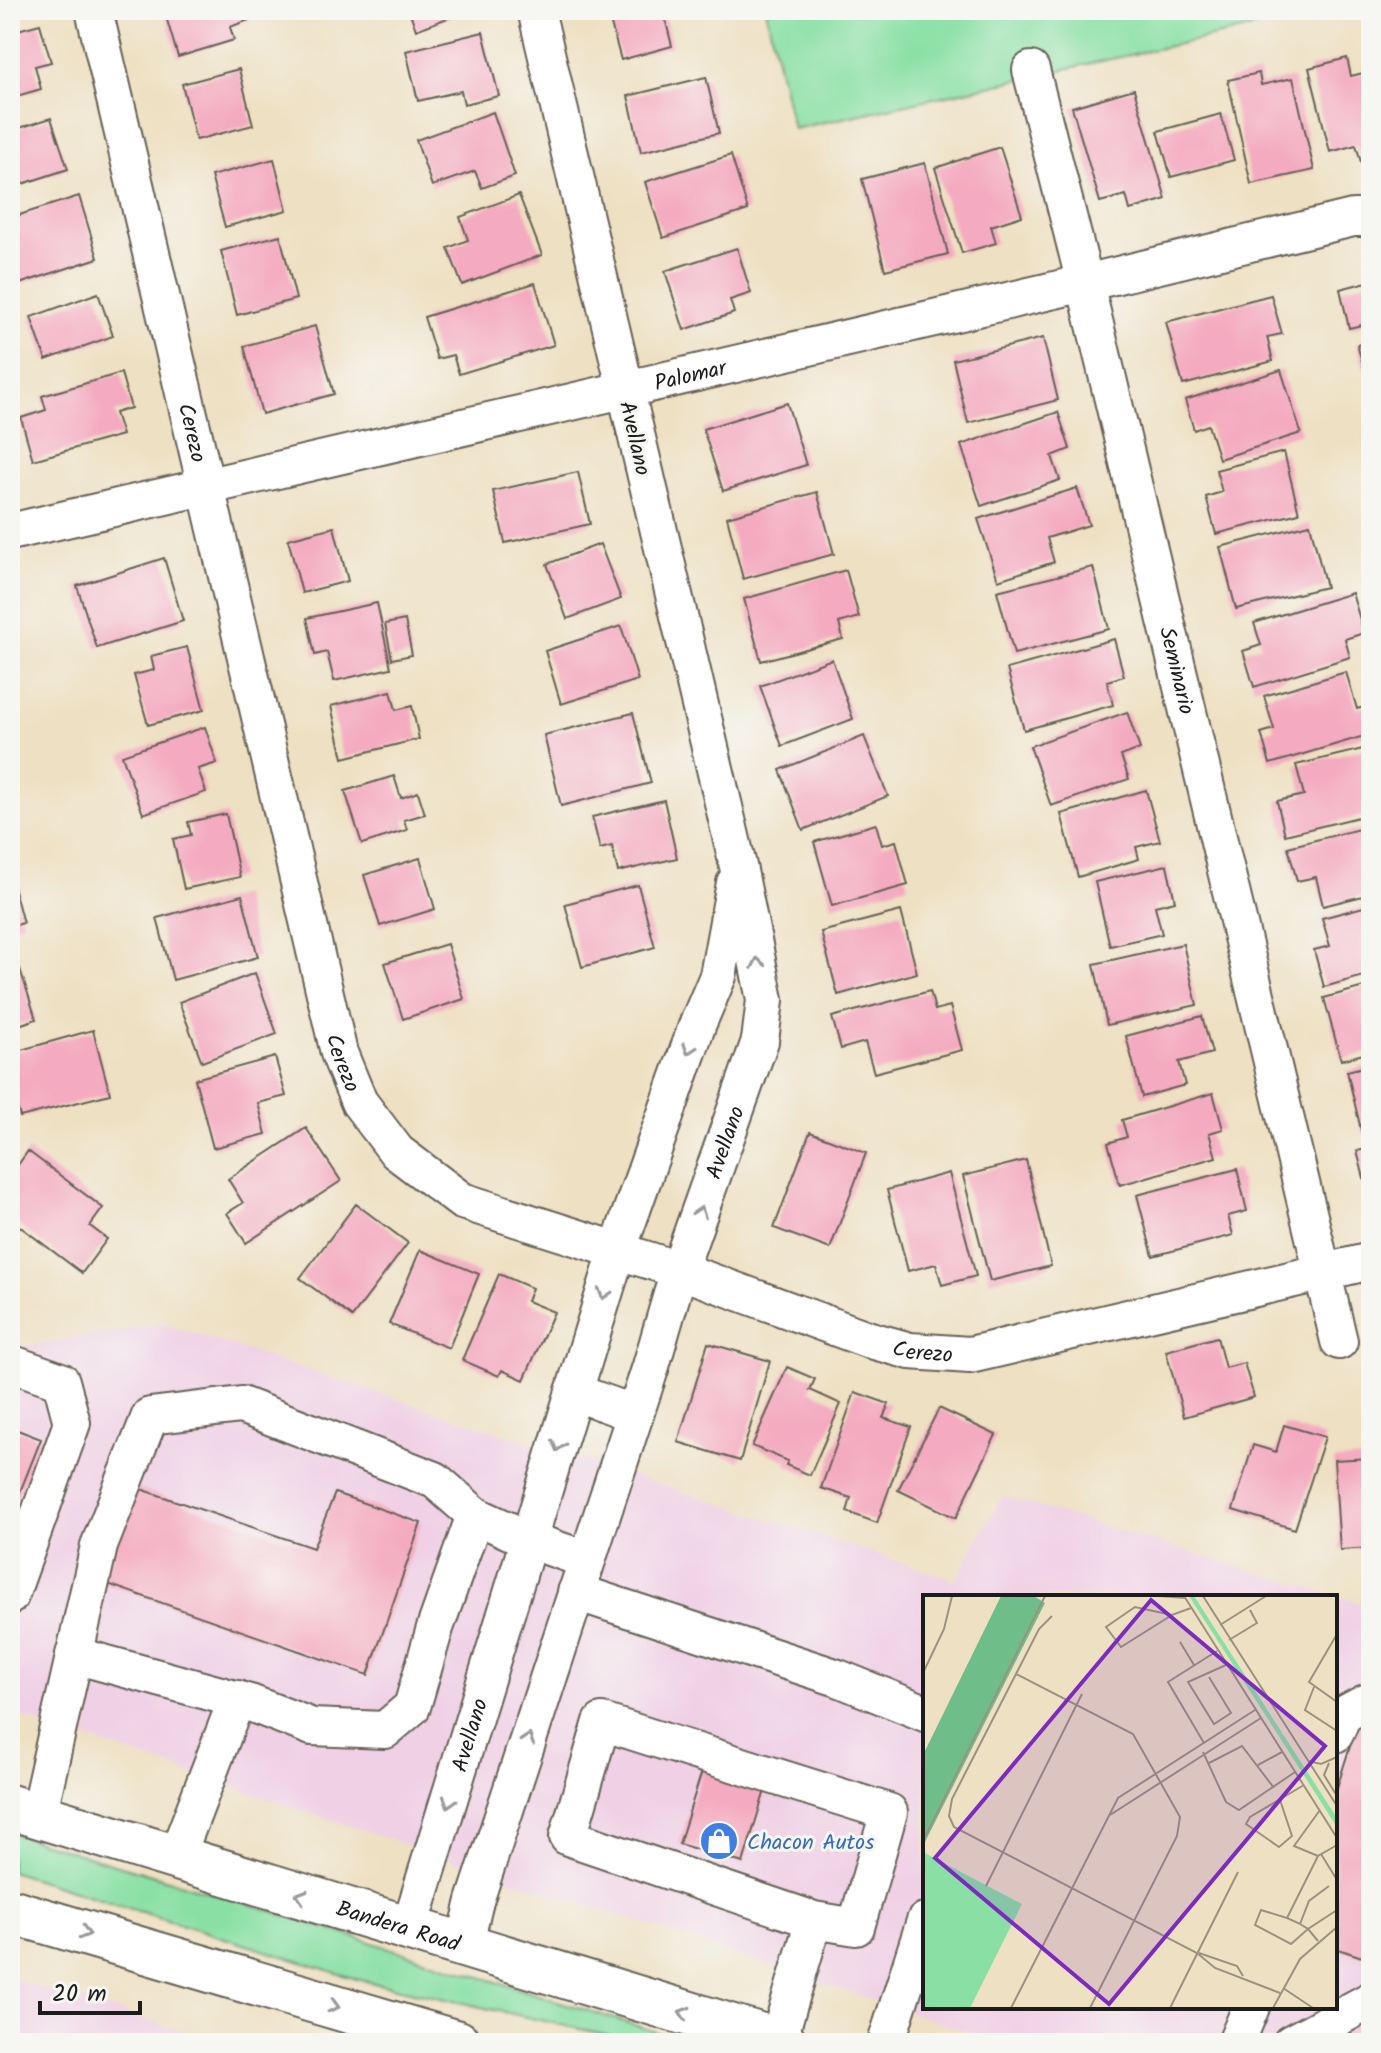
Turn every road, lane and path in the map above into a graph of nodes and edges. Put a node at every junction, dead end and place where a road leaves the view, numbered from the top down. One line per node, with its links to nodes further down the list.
1 (94, 10): 7 (street, Cerezo)
2 (536, 10): 6 (street, Avellano)
3 (1031, 70): 5 (street, Seminario)
4 (1371, 218): 5 (street, Palomar)
5 (1085, 283): 6 (street, Palomar); 13 (street, Seminario)
6 (624, 388): 7 (street, Palomar); 9 (street, Avellano)
7 (206, 486): 8 (street, Palomar); 10 (street, Cerezo)
8 (10, 532)
9 (738, 866): 10 (street, Avellano, one-way to 10); 12 (street, Avellano, one-way to 9)
10 (617, 1252): 12 (street, Cerezo); 16 (street, Avellano, one-way to 16)
11 (1371, 1261): 13 (street, Cerezo)
12 (679, 1270): 13 (street, Cerezo); 17 (street, Avellano)
13 (1323, 1273): 14 (street)
14 (1339, 1341)
15 (10, 1363): 21 (street)
16 (574, 1392): 17 (street); 19 (street, Avellano, one-way to 19)
17 (635, 1414): 20 (street, Avellano)
18 (475, 1515): 19 (street); 22 (street); 23 (street)
19 (529, 1540): 20 (street); 32 (street, Avellano, one-way to 32)
20 (582, 1576): 25 (street); 33 (street, Avellano, one-way to 20)
21 (10, 1596)
22 (74, 1655): 23 (street); 27 (street)
23 (237, 1699): 28 (street)
24 (1371, 1705): 26 (street)
25 (923, 1712)
26 (1337, 1729)
27 (24, 1812): 28 (main road, Bandera Road)
28 (176, 1858): 32 (main road, Bandera Road, one-way to 28)
29 (13, 1915): 37 (main road, one-way to 37)
30 (814, 1920): 30 (street); 36 (street)
31 (923, 1927): 38 (street)
32 (409, 1930): 33 (main road, Bandera Road)
33 (464, 1947): 36 (main road, Bandera Road, one-way to 33)
34 (1371, 2000): 40 (street)
35 (1250, 2009): 39 (street)
36 (782, 2042)
37 (458, 2043)
38 (886, 2043)
39 (1236, 2043)
40 (1291, 2043)

